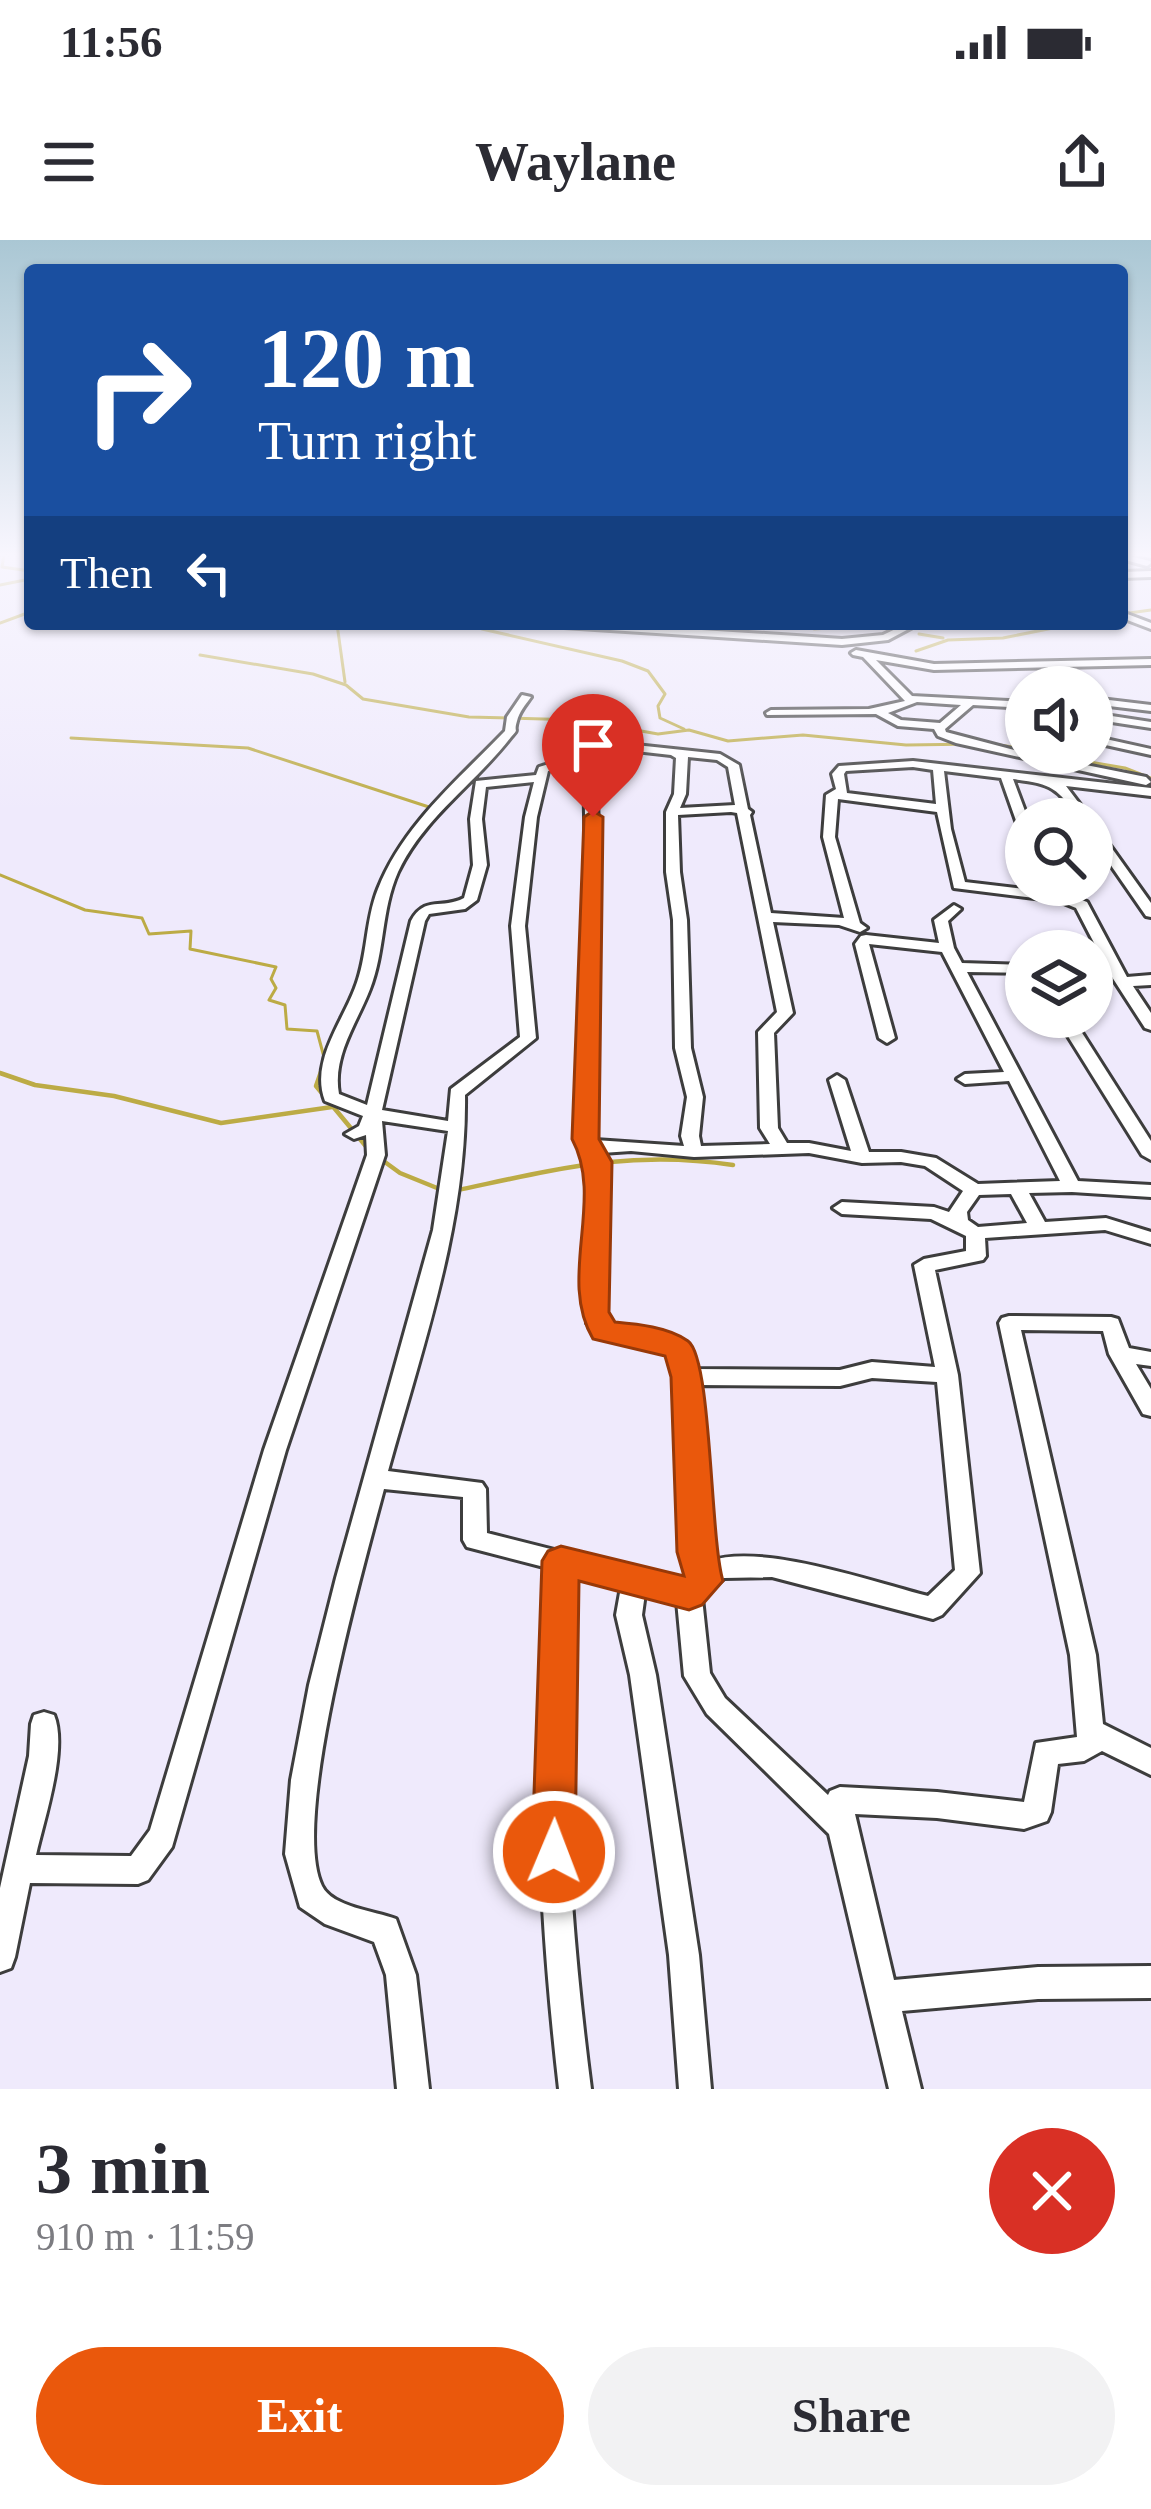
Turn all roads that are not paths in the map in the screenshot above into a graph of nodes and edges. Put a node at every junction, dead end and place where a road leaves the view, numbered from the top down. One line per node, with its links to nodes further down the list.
1 (799, 640): 3 (street)
2 (827, 640): 3 (street)
3 (809, 641): 4 (street)
4 (856, 653): 5 (street); 7 (street)
5 (1151, 662)
6 (526, 698): 53 (street)
7 (910, 700): 8 (street); 12 (street)
8 (970, 702): 10 (street); 16 (street)
9 (1113, 703): 11 (street)
10 (1005, 704)
11 (1151, 708)
12 (876, 710): 13 (street); 16 (street)
13 (771, 713)
14 (1113, 719): 15 (street)
15 (1151, 725)
16 (938, 726): 25 (street)
17 (1113, 744): 18 (street)
18 (1151, 752)
19 (675, 753): 20 (street); 31 (street); 32 (street)
20 (590, 758): 23 (street); 56 (street)
21 (938, 766): 22 (street); 26 (street); 30 (street)
22 (1006, 776): 24 (street); 27 (street)
23 (540, 778): 53 (street); 54 (street)
24 (1054, 783): 25 (street); 28 (street)
25 (1151, 789): 29 (street)
26 (832, 795): 30 (street); 39 (street)
27 (1014, 798)
28 (1071, 798)
29 (1151, 802)
30 (943, 809): 34 (street)
31 (672, 812): 32 (street); 58 (street)
32 (746, 812): 38 (street)
33 (1113, 859): 37 (street)
34 (1005, 888)
35 (1083, 906): 45 (street)
36 (954, 909): 41 (street)
37 (1151, 913)
38 (766, 917): 39 (street); 57 (street)
39 (854, 927): 40 (street)
40 (892, 941): 41 (street); 48 (street)
41 (947, 947): 42 (street)
42 (960, 967): 43 (street); 50 (street)
43 (1005, 968)
44 (1113, 976): 45 (street)
45 (1119, 977): 46 (street); 47 (street)
46 (1151, 980)
47 (1151, 1025)
48 (887, 1038)
49 (1077, 1038): 59 (street)
50 (1015, 1076): 51 (street); 61 (street)
51 (965, 1079)
52 (837, 1080): 60 (street)
53 (373, 1114): 54 (street); 55 (street); 82 (street)
54 (458, 1129): 74 (street)
55 (354, 1134)
56 (588, 1148): 58 (street); 72 (street)
57 (782, 1150): 58 (street); 60 (street)
58 (694, 1152)
59 (1151, 1155)
60 (862, 1158): 63 (street)
61 (1072, 1186): 62 (street); 64 (street)
62 (1017, 1189): 63 (street); 67 (street)
63 (974, 1190): 66 (street)
64 (1151, 1191)
65 (842, 1208): 66 (street)
66 (967, 1228): 67 (street); 71 (street)
67 (1040, 1230): 68 (street)
68 (1151, 1238)
69 (1120, 1354): 70 (street); 73 (street); 79 (street)
70 (1151, 1358)
71 (947, 1375): 72 (street); 77 (street)
72 (687, 1377): 77 (street)
73 (1151, 1408)
74 (377, 1479): 75 (street); 86 (street)
75 (561, 1561): 76 (street); 87 (street)
76 (634, 1580): 77 (street); 88 (street)
77 (697, 1588): 81 (street)
78 (44, 1724): 82 (street)
79 (1092, 1732): 80 (street); 81 (street)
80 (1151, 1762)
81 (842, 1828): 85 (street)
82 (21, 1868): 83 (street)
83 (0, 1957)
84 (1151, 1982): 85 (street)
85 (884, 1997): 89 (street)
86 (412, 2089)
87 (575, 2089)
88 (695, 2089)
89 (904, 2089)

